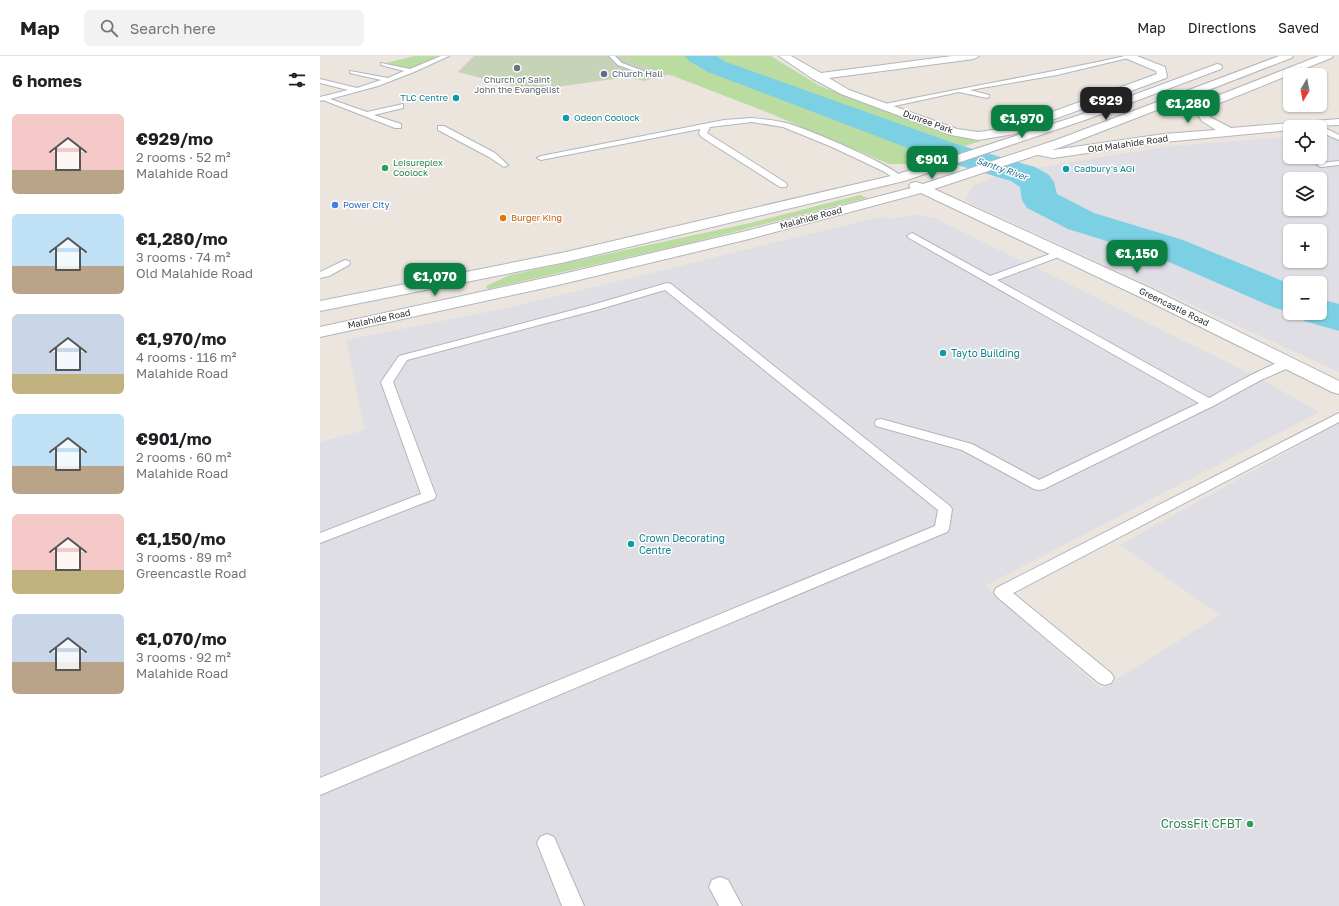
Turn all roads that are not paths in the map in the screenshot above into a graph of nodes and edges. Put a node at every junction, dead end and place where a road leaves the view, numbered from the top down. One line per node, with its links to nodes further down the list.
1 (446, 56): 10 (lane)
2 (612, 56): 13 (lane)
3 (788, 56): 12 (main road, Dunree Park)
4 (974, 56): 12 (main road)
5 (1129, 56): 17 (lane); 21 (main road, Dunree Park)
6 (1288, 56): 32 (main road, Malahide Road)
7 (1328, 56): 29 (main road)
8 (383, 64): 10 (lane)
9 (1226, 64): 37 (main road, Malahide Road)
10 (412, 71): 15 (lane)
11 (352, 72): 15 (lane)
12 (817, 76): 21 (main road, Dunree Park)
13 (656, 77)
14 (321, 80): 16 (lane)
15 (390, 80): 16 (lane)
16 (360, 90): 19 (lane)
17 (959, 90): 18 (lane); 21 (lane)
18 (987, 96)
19 (322, 99): 22 (lane)
20 (400, 106): 22 (lane)
21 (885, 106)
22 (367, 114): 25 (lane)
23 (1339, 122): 24 (main road, Old Malahide Road)
24 (1327, 125)
25 (398, 126)
26 (706, 127): 33 (lane); 37 (lane); 38 (lane)
27 (441, 128): 35 (lane)
28 (1283, 129): 29 (main road, Old Malahide Road)
29 (1229, 132): 32 (main road, Old Malahide Road)
30 (1327, 132): 31 (lane)
31 (1339, 138)
32 (1037, 151): 39 (main road, Malahide Road)
33 (541, 158)
34 (1339, 163): 36 (lane)
35 (504, 165)
36 (1321, 165)
37 (899, 178): 39 (main road, Greencastle Road); 45 (main road, Malahide Road)
38 (783, 184)
39 (922, 189): 41 (main road, Greencastle Road); 46 (main road, Malahide Road)
40 (912, 236): 44 (lane)
41 (1061, 254): 44 (lane); 49 (main road, Greencastle Road)
42 (345, 264): 43 (lane)
43 (320, 275)
44 (990, 280): 51 (lane)
45 (444, 282): 46 (main road); 47 (main road, Malahide Road)
46 (452, 303): 48 (main road, Malahide Road)
47 (320, 306)
48 (320, 332)
49 (1288, 363): 50 (main road, Greencastle Road); 51 (lane)
50 (1339, 388)
51 (1209, 403): 53 (lane)
52 (1339, 417): 55 (lane)
53 (881, 423)
54 (320, 538): 56 (lane)
55 (1105, 678)
56 (320, 787)
57 (547, 843): 59 (lane)
58 (720, 887): 60 (lane)
59 (573, 906)
60 (731, 906)

